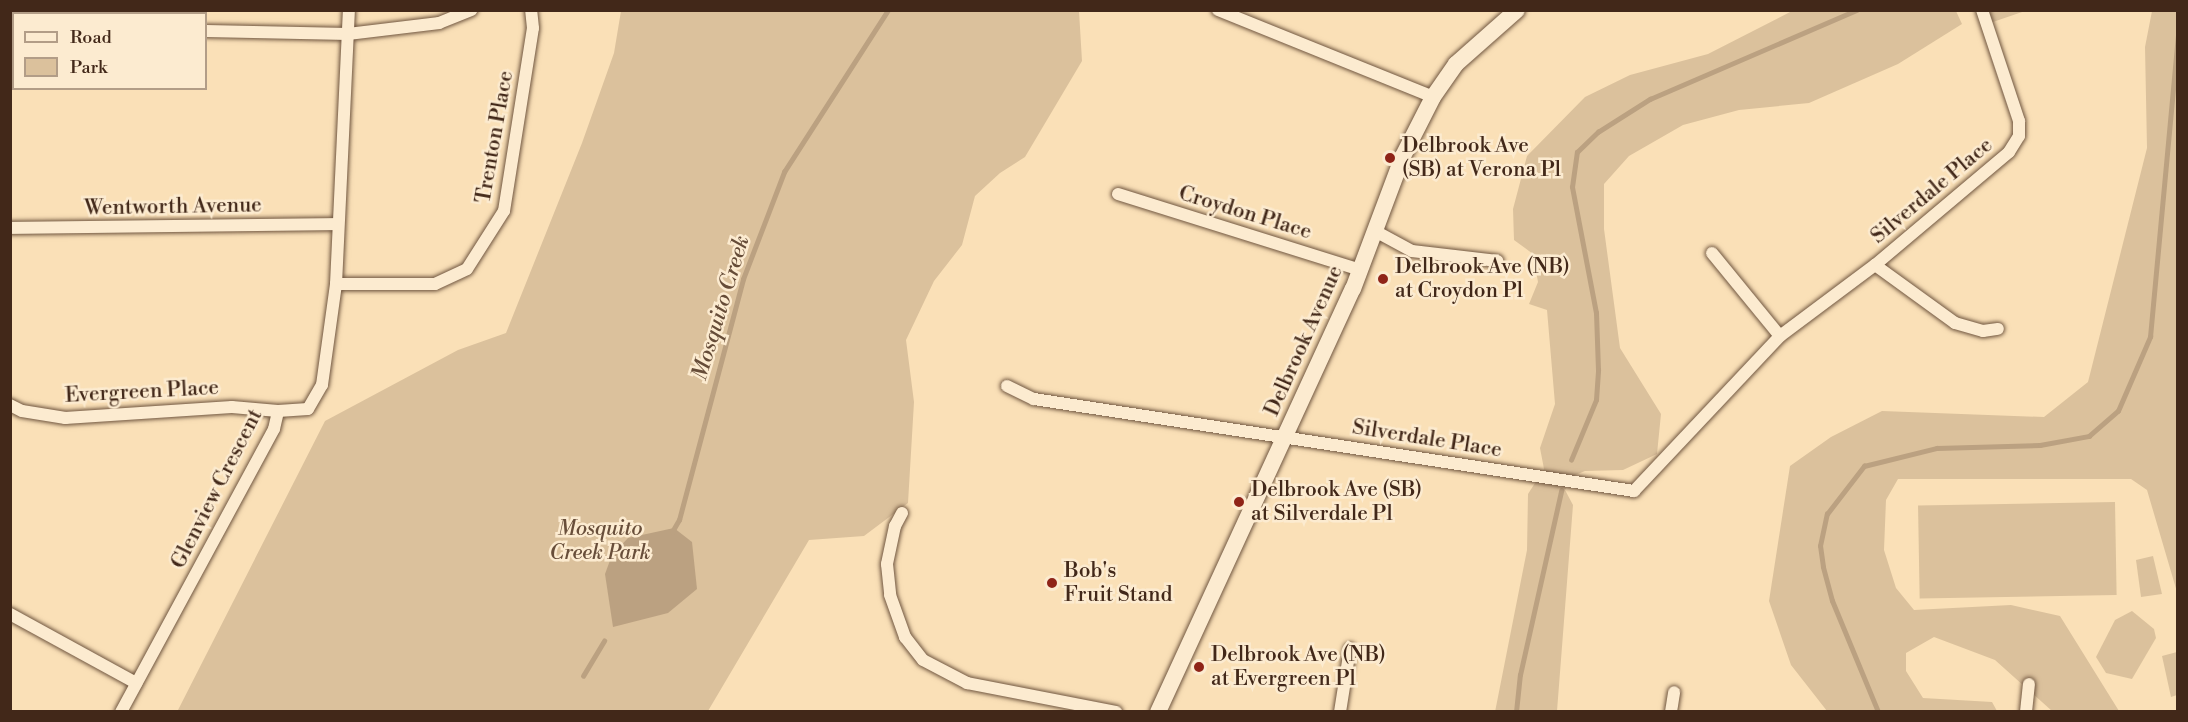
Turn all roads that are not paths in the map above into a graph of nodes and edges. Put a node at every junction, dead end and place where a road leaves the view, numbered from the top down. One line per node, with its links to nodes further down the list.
1 (349, 10): 8 (street, Glenview Crescent)
2 (471, 10): 8 (street)
3 (531, 10): 18 (street, Trenton Place)
4 (1218, 10): 9 (street)
5 (1517, 10): 9 (street, Delbrook Avenue)
6 (1982, 10): 16 (street, Silverdale Place)
7 (207, 32): 8 (street)
8 (348, 34): 11 (street, Glenview Crescent)
9 (1433, 97): 13 (street, Delbrook Avenue)
10 (1118, 195): 17 (street, Croydon Place)
11 (336, 224): 12 (street, Wentworth Avenue); 18 (street, Glenview Crescent)
12 (10, 228)
13 (1375, 231): 15 (street); 17 (street, Delbrook Avenue)
14 (1712, 253): 20 (street)
15 (1497, 261)
16 (1875, 265): 19 (street, Silverdale Place); 20 (street, Silverdale Place)
17 (1361, 270): 24 (street, Delbrook Avenue)
18 (336, 284): 23 (street, Glenview Crescent)
19 (1998, 329)
20 (1780, 336): 24 (street, Silverdale Place)
21 (1007, 386): 24 (street, Silverdale Place)
22 (10, 405): 23 (street, Evergreen Place)
23 (278, 411): 28 (street, Glenview Crescent)
24 (1285, 438): 33 (street, Delbrook Avenue)
25 (902, 513): 32 (street)
26 (10, 614): 28 (street)
27 (1350, 649): 34 (street)
28 (136, 683): 31 (street, Glenview Crescent)
29 (2029, 684): 36 (street)
30 (1674, 692): 35 (street)
31 (121, 711)
32 (1116, 711)
33 (1158, 711)
34 (1340, 711)
35 (1671, 711)
36 (2026, 711)

